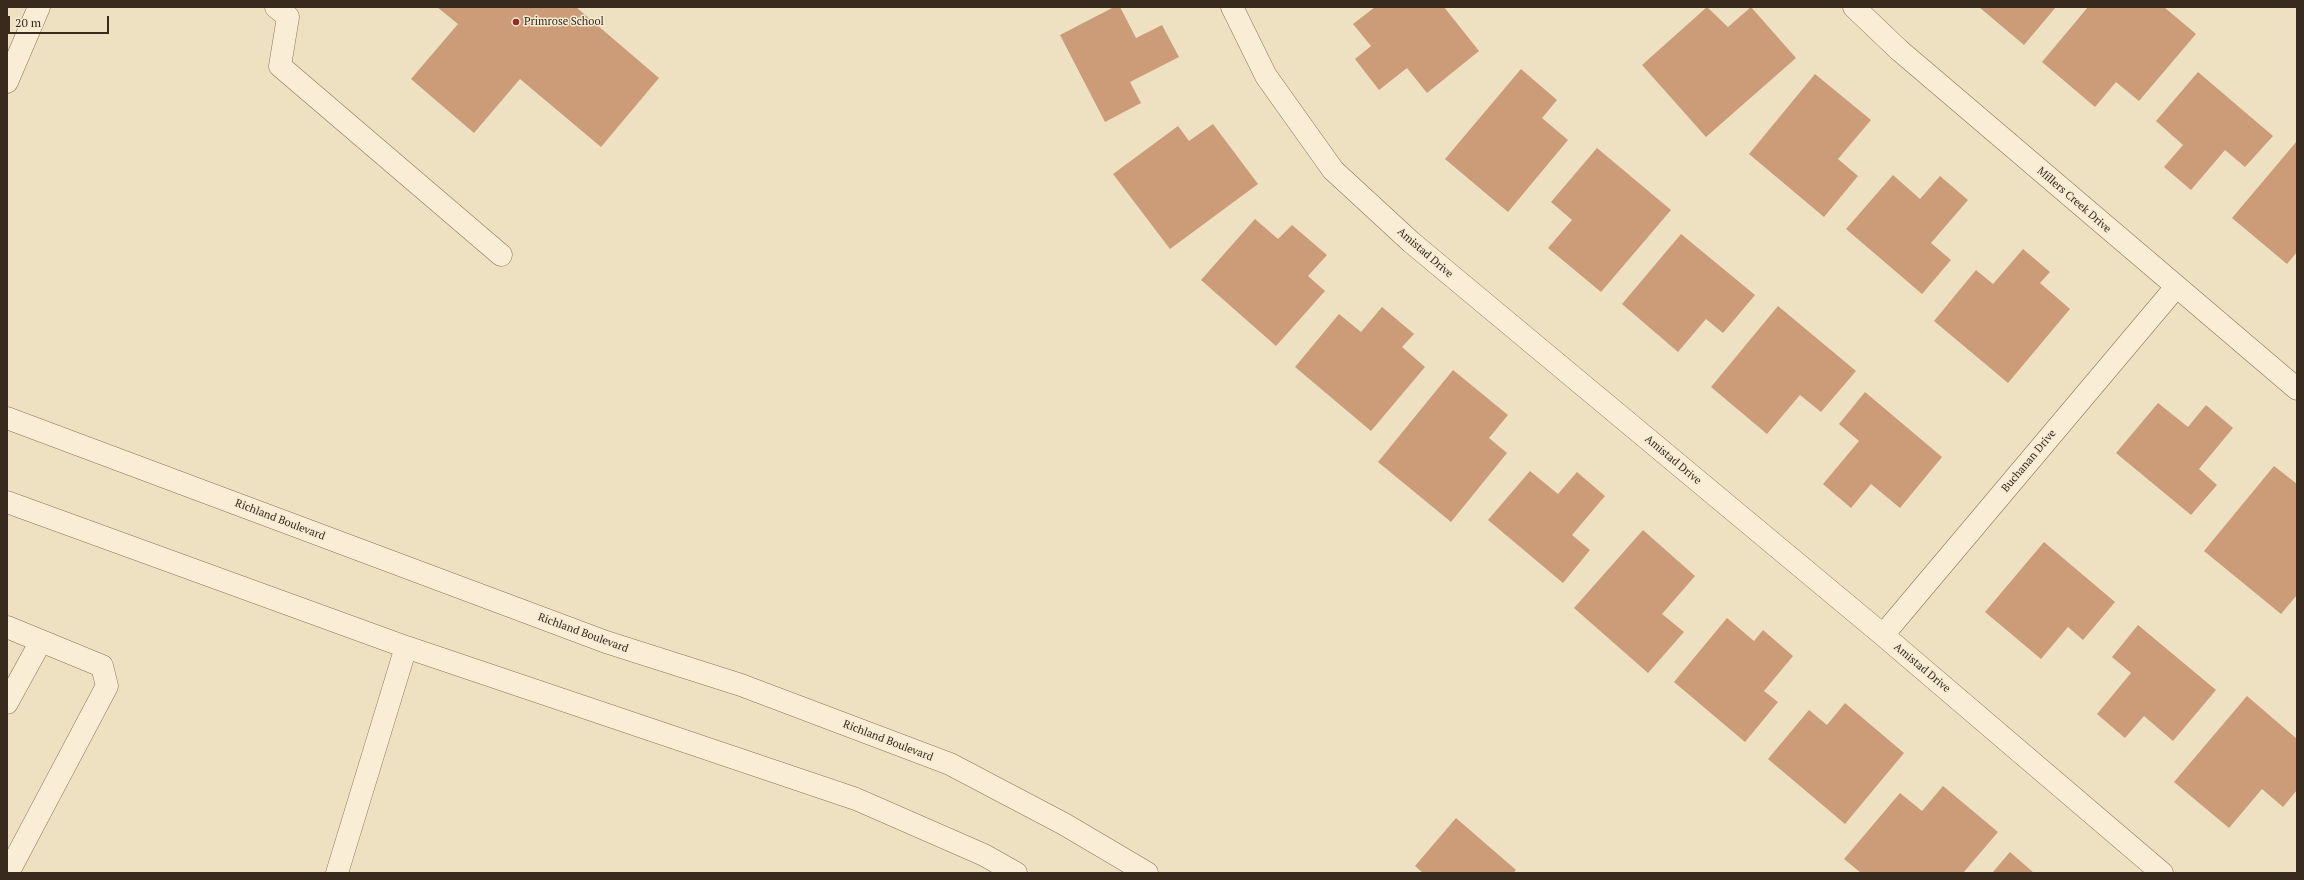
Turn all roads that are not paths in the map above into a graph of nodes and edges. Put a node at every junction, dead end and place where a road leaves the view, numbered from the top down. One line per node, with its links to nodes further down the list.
1 (39, 7): 5 (street)
2 (1232, 7): 12 (street, Amistad Drive)
3 (1854, 7): 7 (street, Millers Creek Drive)
4 (287, 10): 6 (street)
5 (7, 82)
6 (501, 255)
7 (2176, 287): 8 (street, Millers Creek Drive); 12 (street, Buchanan Drive)
8 (2297, 389)
9 (7, 418): 19 (street, Richland Boulevard)
10 (7, 502): 14 (street)
11 (7, 627): 13 (street)
12 (1882, 635): 20 (street, Amistad Drive)
13 (41, 641): 15 (street); 16 (street)
14 (406, 647): 17 (street); 18 (street)
15 (7, 703)
16 (8, 873)
17 (337, 873)
18 (1016, 873)
19 (1147, 873)
20 (2162, 873)

